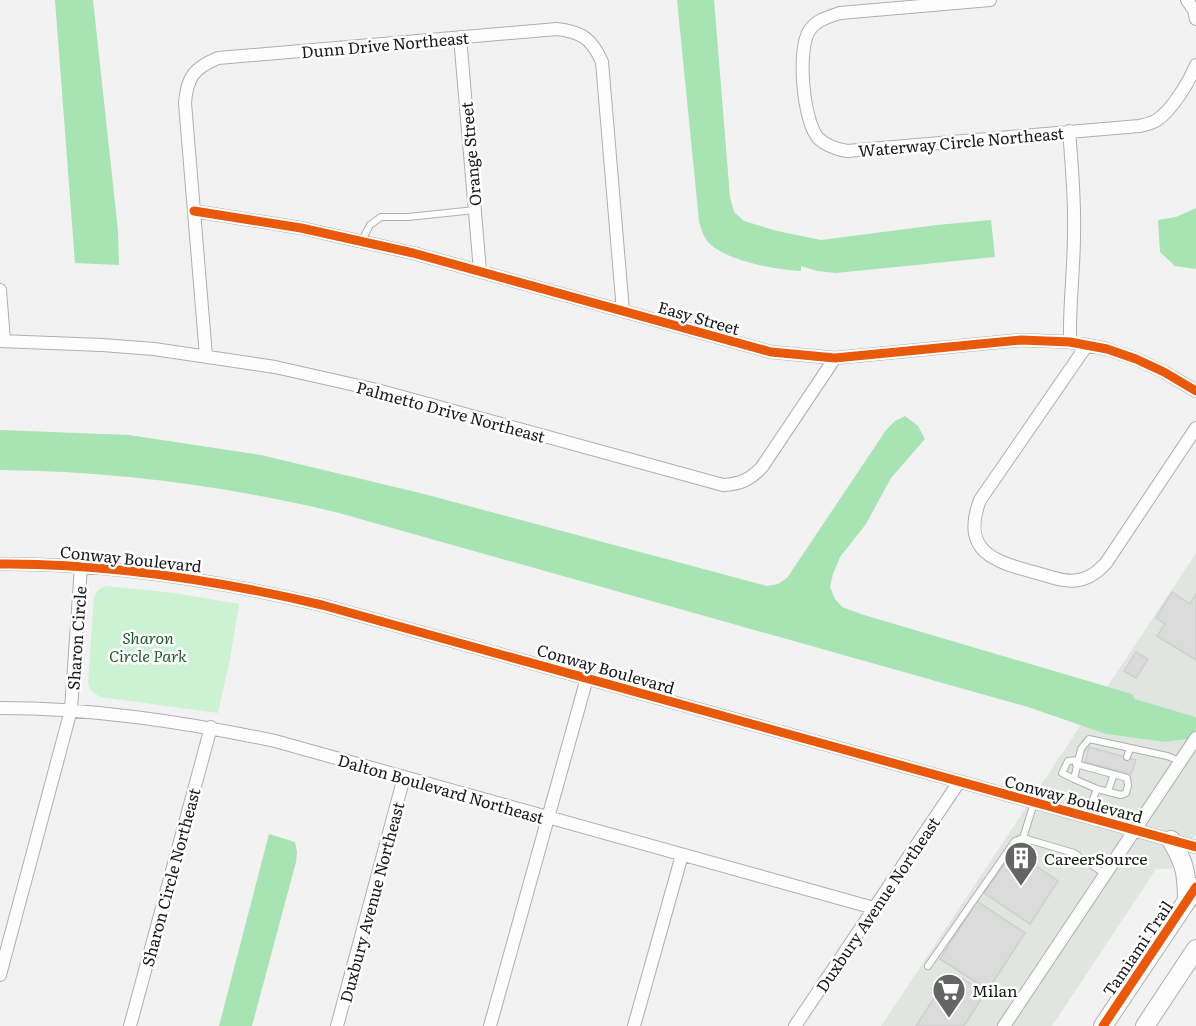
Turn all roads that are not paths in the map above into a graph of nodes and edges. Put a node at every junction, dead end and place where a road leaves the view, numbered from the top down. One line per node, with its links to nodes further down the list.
1 (990, 0): 6 (street, Waterway Circle Northeast)
2 (1186, 0): 3 (street)
3 (1196, 19)
4 (460, 38): 7 (street, Orange Street); 8 (street, Dunn Drive Northeast); 12 (street, Dunn Drive Northeast)
5 (1196, 65): 6 (street, Waterway Circle Northeast)
6 (1069, 131): 14 (street)
7 (475, 210): 9 (lane); 10 (street, Orange Street)
8 (194, 211): 9 (street, Easy Street); 16 (street, Dunn Drive Northeast)
9 (362, 240): 10 (street, Easy Street)
10 (480, 271): 12 (street, Easy Street)
11 (0, 290): 13 (street)
12 (623, 311): 17 (street, Easy Street)
13 (2, 341): 16 (street, Palmetto Drive Northeast)
14 (1070, 342): 15 (street, Easy Street); 17 (street, Easy Street)
15 (1087, 345): 18 (street, Easy Street); 19 (street)
16 (206, 356): 17 (street, Palmetto Drive Northeast)
17 (835, 358)
18 (1196, 392)
19 (1196, 428)
20 (0, 564): 21 (street, Conway Boulevard)
21 (81, 566): 22 (street, Conway Boulevard); 24 (street, Sharon Circle)
22 (587, 678): 36 (street, Conway Boulevard); 40 (street)
23 (0, 708): 24 (street, Dalton Boulevard Northeast)
24 (71, 710): 25 (street, Dalton Boulevard Northeast); 52 (street)
25 (211, 728): 34 (street, Dalton Boulevard Northeast); 53 (street, Sharon Circle Northeast)
26 (1194, 741): 32 (street)
27 (1104, 742): 28 (lane); 29 (lane); 31 (lane)
28 (1130, 748): 30 (lane); 32 (lane)
29 (1101, 750)
30 (1126, 758)
31 (1077, 762): 33 (lane); 35 (lane); 35 (lane)
32 (1180, 762): 42 (street)
33 (1118, 774): 38 (lane); 38 (lane)
34 (404, 777): 40 (street, Dalton Boulevard Northeast); 54 (street, Duxbury Avenue Northeast)
35 (1074, 779): 37 (lane)
36 (959, 782): 39 (street, Conway Boulevard); 49 (street, Duxbury Avenue Northeast)
37 (1097, 789): 38 (lane); 41 (lane)
38 (1108, 791)
39 (1034, 803): 41 (street, Conway Boulevard); 43 (lane)
40 (548, 817): 46 (street, Dalton Boulevard Northeast); 55 (street)
41 (1086, 817): 42 (street, Conway Boulevard)
42 (1134, 830): 44 (street, Conway Boulevard); 47 (street)
43 (1023, 838): 47 (lane); 51 (lane)
44 (1171, 840): 45 (street, Conway Boulevard); 48 (main road)
45 (1196, 847)
46 (682, 855): 49 (street, Dalton Boulevard Northeast); 56 (street)
47 (1105, 874): 58 (street)
48 (1191, 894): 59 (main road, Tamiami Trail)
49 (874, 908): 57 (street, Duxbury Avenue Northeast)
50 (1196, 949): 60 (main road)
51 (928, 966)
52 (0, 975)
53 (130, 1026)
54 (337, 1026)
55 (490, 1026)
56 (634, 1026)
57 (795, 1026)
58 (1004, 1026)
59 (1103, 1026)
60 (1145, 1026)

